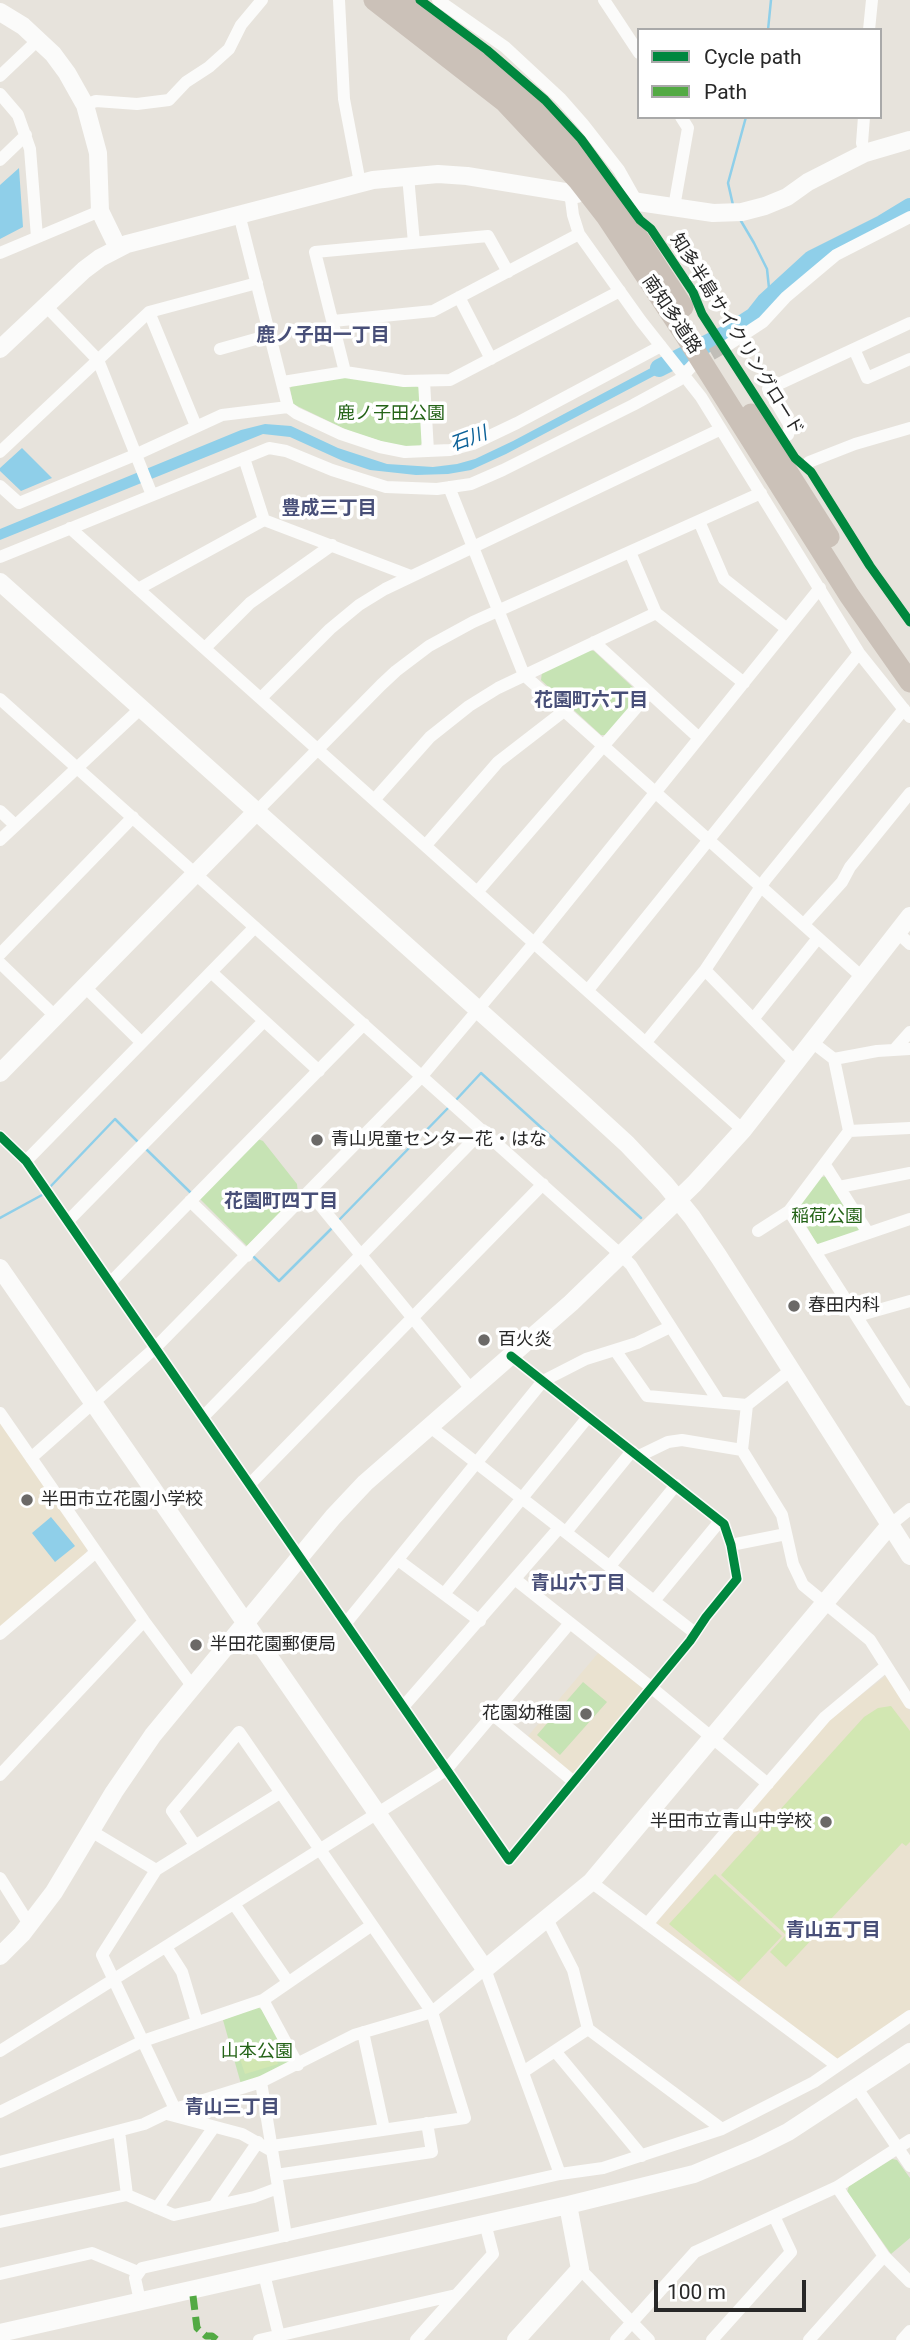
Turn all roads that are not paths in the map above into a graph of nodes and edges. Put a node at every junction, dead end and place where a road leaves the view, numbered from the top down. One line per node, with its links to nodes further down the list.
1 (262, 0): 14 (street)
2 (339, 0): 22 (street)
3 (374, 0): 23 (highway, 南知多道路)
4 (400, 0): 23 (highway, 南知多道路)
5 (438, 0): 25 (street)
6 (604, 0): 11 (street)
7 (872, 0): 9 (street)
8 (0, 12): 10 (street)
9 (869, 28)
10 (39, 39): 12 (street); 14 (street)
11 (637, 50)
12 (0, 76)
13 (0, 94): 17 (street)
14 (85, 105): 26 (street)
15 (682, 119): 24 (street)
16 (864, 119): 19 (street)
17 (26, 135): 20 (street); 30 (street)
18 (910, 140): 19 (street)
19 (865, 153): 24 (street)
20 (0, 160)
21 (408, 176): 22 (street); 23 (street); 31 (street)
22 (360, 183): 27 (street)
23 (581, 187): 25 (highway, 南知多道路); 29 (street)
24 (674, 207): 25 (street)
25 (624, 208): 51 (highway, 南知多道路)
26 (100, 211): 30 (street); 32 (street)
27 (239, 214): 32 (street); 35 (street)
28 (910, 217): 43 (street)
29 (579, 233): 34 (street); 36 (street)
30 (37, 237): 33 (street)
31 (414, 243): 34 (street); 40 (street)
32 (118, 248): 38 (street)
33 (0, 253)
34 (508, 272): 37 (street)
35 (257, 283): 39 (street); 42 (street)
36 (620, 291): 44 (street); 48 (street)
37 (459, 297): 40 (street); 48 (street)
38 (46, 306): 45 (street); 50 (street)
39 (149, 312): 50 (street); 56 (street)
40 (333, 321): 52 (street)
41 (910, 323): 47 (street)
42 (270, 335): 46 (street); 54 (street)
43 (728, 345)
44 (661, 346): 51 (street); 60 (street)
45 (0, 349)
46 (219, 349)
47 (854, 349): 49 (street); 59 (street)
48 (491, 359): 53 (street)
49 (910, 359)
50 (97, 360): 61 (street); 62 (street)
51 (703, 371): 58 (street); 66 (street); 86 (highway, 南知多道路); 89 (highway, 南知多道路)
52 (345, 372): 53 (street); 54 (street)
53 (425, 381): 60 (street)
54 (283, 382): 55 (street)
55 (288, 407): 56 (street); 60 (street)
56 (196, 426): 62 (street)
57 (910, 428): 64 (street)
58 (721, 429): 67 (street); 73 (street)
59 (788, 436)
60 (428, 451)
61 (0, 452)
62 (136, 457): 65 (street); 68 (street)
63 (244, 458): 66 (street); 68 (street); 69 (street)
64 (809, 462)
65 (0, 486)
66 (449, 487): 73 (street)
67 (761, 493): 70 (street); 78 (street)
68 (152, 495): 71 (street)
69 (264, 520): 72 (street); 79 (street)
70 (699, 521): 74 (street); 82 (street)
71 (70, 528): 75 (street); 79 (street)
72 (332, 545): 76 (street); 84 (street)
73 (473, 547): 76 (street); 80 (street)
74 (630, 552): 80 (street); 81 (street)
75 (0, 557)
76 (411, 576): 91 (street)
77 (0, 582): 93 (street)
78 (820, 588): 82 (street); 85 (street)
79 (138, 589): 84 (street)
80 (499, 610): 87 (street); 99 (street)
81 (656, 613): 83 (street); 88 (street)
82 (786, 629): 88 (street)
83 (594, 642): 87 (street); 90 (street)
84 (205, 648): 91 (street)
85 (859, 653): 95 (street); 109 (street)
86 (910, 657)
87 (524, 675): 94 (street); 103 (street)
88 (744, 682): 97 (street)
89 (910, 682)
90 (649, 694): 97 (street); 98 (street)
91 (261, 698): 99 (street)
92 (5, 704): 96 (street); 100 (street)
93 (141, 708): 100 (street); 105 (street)
94 (564, 711): 98 (street); 110 (street)
95 (907, 713): 112 (street)
96 (0, 719)
97 (699, 738): 101 (street)
98 (604, 746): 101 (street); 113 (street)
99 (318, 749): 103 (street); 105 (street)
100 (77, 767): 106 (street); 107 (street)
101 (655, 792): 109 (street); 119 (street)
102 (910, 793): 115 (street)
103 (374, 800): 110 (street)
104 (0, 811): 107 (street)
105 (256, 812): 111 (street); 127 (street)
106 (133, 817): 111 (street); 120 (street)
107 (15, 825): 108 (street)
108 (0, 840)
109 (709, 840): 112 (street); 126 (street)
110 (426, 845): 113 (street)
111 (196, 874): 116 (street); 125 (street)
112 (762, 887): 115 (street); 122 (street)
113 (478, 891): 119 (street)
114 (910, 916): 118 (street)
115 (804, 925): 117 (street)
116 (255, 927): 123 (street); 131 (street)
117 (818, 938): 124 (street); 129 (street)
118 (904, 938): 124 (street)
119 (534, 943): 126 (street); 127 (street)
120 (0, 954)
121 (0, 962): 128 (street)
122 (705, 970): 129 (street); 134 (street)
123 (211, 972): 130 (street); 133 (street)
124 (862, 977): 135 (street)
125 (84, 986): 128 (street); 133 (street)
126 (588, 990): 134 (street)
127 (479, 1010): 142 (street); 154 (street)
128 (55, 1016): 141 (street)
129 (754, 1018): 139 (street)
130 (264, 1021): 140 (street); 158 (street)
131 (364, 1024): 140 (street); 142 (street)
132 (910, 1032): 137 (street)
133 (141, 1042): 148 (street)
134 (646, 1042): 145 (street)
135 (812, 1042): 138 (street); 139 (street)
136 (910, 1049): 137 (street)
137 (894, 1050): 138 (street)
138 (834, 1059): 146 (street)
139 (795, 1062): 145 (street)
140 (319, 1070): 155 (street)
141 (0, 1073)
142 (422, 1076): 144 (street); 153 (street)
143 (910, 1128): 146 (street)
144 (483, 1130): 151 (street); 162 (street)
145 (743, 1130): 154 (street)
146 (849, 1131): 149 (street)
147 (0, 1136): 148 (street)
148 (26, 1161): 158 (street)
149 (825, 1165): 152 (street); 156 (street)
150 (910, 1173): 152 (street)
151 (543, 1184): 163 (street); 169 (street)
152 (839, 1187): 160 (street)
153 (310, 1192): 162 (street); 164 (street)
154 (678, 1200): 163 (street); 174 (street)
155 (190, 1201): 164 (street); 166 (street)
156 (789, 1211): 159 (street); 161 (street)
157 (910, 1219): 160 (street)
158 (68, 1221): 166 (street)
159 (758, 1231)
160 (868, 1233): 161 (street)
161 (816, 1251): 168 (street)
162 (361, 1255): 169 (street); 183 (street)
163 (621, 1255): 170 (street); 173 (street)
164 (247, 1256): 171 (street)
165 (0, 1268): 180 (street)
166 (110, 1283): 171 (street)
167 (910, 1301): 168 (street)
168 (857, 1316): 175 (street)
169 (413, 1317): 177 (street); 190 (street)
170 (670, 1327): 172 (street); 179 (street)
171 (155, 1349): 180 (street); 183 (street)
172 (615, 1350): 176 (street); 179 (street)
173 (511, 1356): 176 (street); 177 (street)
174 (791, 1370): 181 (street); 195 (street)
175 (904, 1378): 178 (street)
176 (543, 1381): 184 (street); 189 (street)
177 (471, 1389): 185 (street)
178 (910, 1401)
179 (719, 1402): 181 (street)
180 (92, 1403): 188 (street); 210 (street)
181 (747, 1405): 186 (street)
182 (0, 1413): 188 (street)
183 (203, 1417): 190 (street)
184 (588, 1417): 187 (street); 192 (street)
185 (429, 1426): 189 (street); 201 (street)
186 (742, 1450): 187 (street); 197 (street)
187 (636, 1454): 191 (street); 196 (street)
188 (31, 1458): 199 (street)
189 (477, 1463): 192 (street); 202 (street)
190 (250, 1484): 201 (street)
191 (676, 1485): 194 (street); 203 (street)
192 (522, 1498): 196 (street); 205 (street)
193 (910, 1508): 195 (street)
194 (720, 1521): 198 (street); 206 (street)
195 (890, 1525): 200 (street); 207 (street)
196 (563, 1530): 203 (street); 204 (street)
197 (786, 1534): 198 (street); 207 (street)
198 (731, 1545): 213 (street)
199 (96, 1552): 208 (street); 214 (street)
200 (910, 1556)
201 (300, 1557): 210 (street); 211 (street)
202 (398, 1560): 205 (street); 211 (street)
203 (610, 1566): 206 (street)
204 (516, 1580): 209 (street); 212 (street)
205 (444, 1594): 209 (street)
206 (654, 1601): 213 (street)
207 (824, 1603): 215 (street); 221 (street)
208 (144, 1621): 216 (street); 223 (street)
209 (480, 1621): 219 (street)
210 (246, 1623): 216 (street); 227 (street)
211 (345, 1623): 219 (street)
212 (570, 1623): 217 (street); 220 (street)
213 (695, 1633): 217 (street)
214 (0, 1634)
215 (886, 1666): 218 (street); 225 (street)
216 (193, 1687): 228 (street)
217 (652, 1688): 221 (street); 224 (street)
218 (910, 1703)
219 (403, 1707): 222 (street)
220 (493, 1714): 222 (street); 224 (street)
221 (712, 1737): 225 (street); 233 (street)
222 (446, 1770): 224 (street); 227 (street)
223 (0, 1775)
224 (574, 1782)
225 (768, 1784): 237 (street)
226 (280, 1793): 229 (street); 229 (street); 230 (street)
227 (378, 1813): 230 (street); 241 (street)
228 (91, 1831): 231 (street); 236 (street)
229 (195, 1845): 231 (street)
230 (320, 1850): 234 (street); 238 (street)
231 (156, 1870): 242 (street)
232 (0, 1878): 236 (street)
233 (591, 1882): 235 (street); 237 (street)
234 (234, 1904): 239 (street); 243 (street)
235 (547, 1919): 241 (street); 248 (street)
236 (29, 1924): 240 (street)
237 (647, 1924): 255 (street)
238 (372, 1925): 243 (street); 245 (street)
239 (166, 1947): 242 (street); 247 (street)
240 (0, 1956)
241 (485, 1969): 245 (street); 256 (street)
242 (114, 1979): 250 (street); 251 (street)
243 (288, 1982): 244 (street)
244 (263, 2000): 247 (street); 254 (street)
245 (432, 2012): 249 (street); 261 (street)
246 (910, 2016): 255 (street)
247 (197, 2022): 250 (street)
248 (589, 2029): 252 (street); 264 (street)
249 (363, 2032): 254 (street); 263 (street)
250 (143, 2041): 259 (street); 260 (street)
251 (0, 2051)
252 (555, 2051): 256 (street); 270 (street)
253 (910, 2052): 258 (street)
254 (298, 2064): 257 (street)
255 (836, 2065): 264 (street)
256 (523, 2072): 273 (street)
257 (261, 2082): 260 (street); 268 (street)
258 (858, 2088): 269 (street); 278 (street)
259 (0, 2112)
260 (171, 2112): 262 (street); 265 (street)
261 (427, 2123): 263 (street); 274 (street)
262 (214, 2127): 267 (street); 280 (street)
263 (384, 2129): 268 (street)
264 (722, 2129): 270 (street)
265 (118, 2131): 271 (street); 277 (street)
266 (910, 2140): 269 (street)
267 (258, 2142): 268 (street); 279 (street)
268 (272, 2149): 274 (street)
269 (898, 2149): 272 (street); 275 (street)
270 (642, 2155): 273 (street)
271 (0, 2162)
272 (910, 2166)
273 (560, 2174): 284 (street)
274 (276, 2175): 276 (street)
275 (837, 2186): 281 (street); 285 (street)
276 (278, 2188): 279 (street); 284 (street)
277 (127, 2195): 280 (street); 282 (street)
278 (568, 2205): 283 (street); 286 (street)
279 (214, 2206): 280 (street)
280 (157, 2208)
281 (775, 2216): 293 (street); 302 (street)
282 (0, 2222)
283 (485, 2223): 289 (street); 291 (street)
284 (286, 2236): 287 (street)
285 (884, 2256): 290 (street); 303 (street)
286 (580, 2269): 293 (street); 299 (street)
287 (138, 2272): 288 (street); 292 (street)
288 (0, 2274)
289 (264, 2274): 292 (street); 296 (street)
290 (910, 2282)
291 (456, 2295): 296 (street); 298 (street)
292 (140, 2301): 295 (street)
293 (632, 2322): 300 (street); 301 (street)
294 (910, 2331): 304 (street)
295 (0, 2333)
296 (279, 2338): 297 (street)
297 (259, 2340)
298 (416, 2340)
299 (516, 2340)
300 (616, 2340)
301 (649, 2340)
302 (712, 2340)
303 (808, 2340)
304 (902, 2340)

